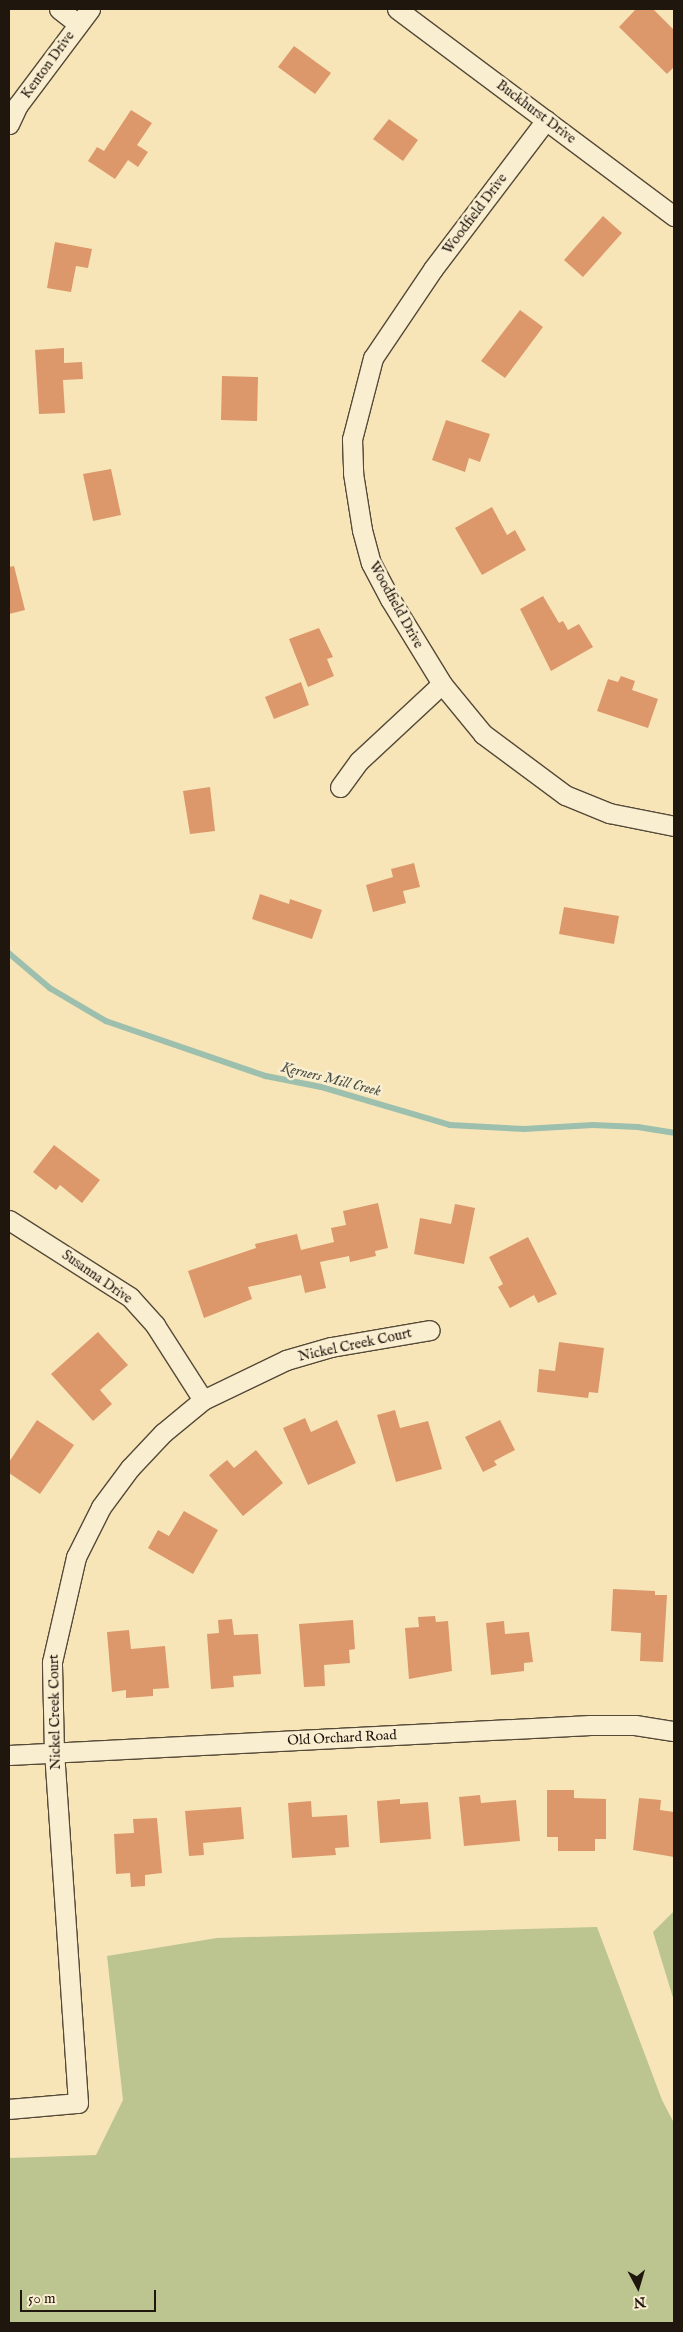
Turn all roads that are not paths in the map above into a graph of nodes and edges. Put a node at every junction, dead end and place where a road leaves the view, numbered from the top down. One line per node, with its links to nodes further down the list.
1 (59, 9): 4 (street)
2 (90, 9): 4 (street, Kenton Drive)
3 (397, 9): 5 (street, Buckhurst Drive)
4 (78, 24): 6 (street, Kenton Drive)
5 (546, 120): 7 (street, Buckhurst Drive); 8 (street, Woodfield Drive)
6 (9, 124)
7 (674, 216)
8 (442, 684): 9 (street); 10 (street, Woodfield Drive)
9 (340, 787)
10 (674, 826)
11 (9, 1220): 13 (street, Susanna Drive)
12 (430, 1330): 13 (street, Nickel Creek Court)
13 (203, 1400): 15 (street, Nickel Creek Court)
14 (674, 1731): 15 (street, Old Orchard Road)
15 (54, 1753): 16 (street, Old Orchard Road); 17 (street, Nickel Creek Court)
16 (9, 1755)
17 (9, 2109)

